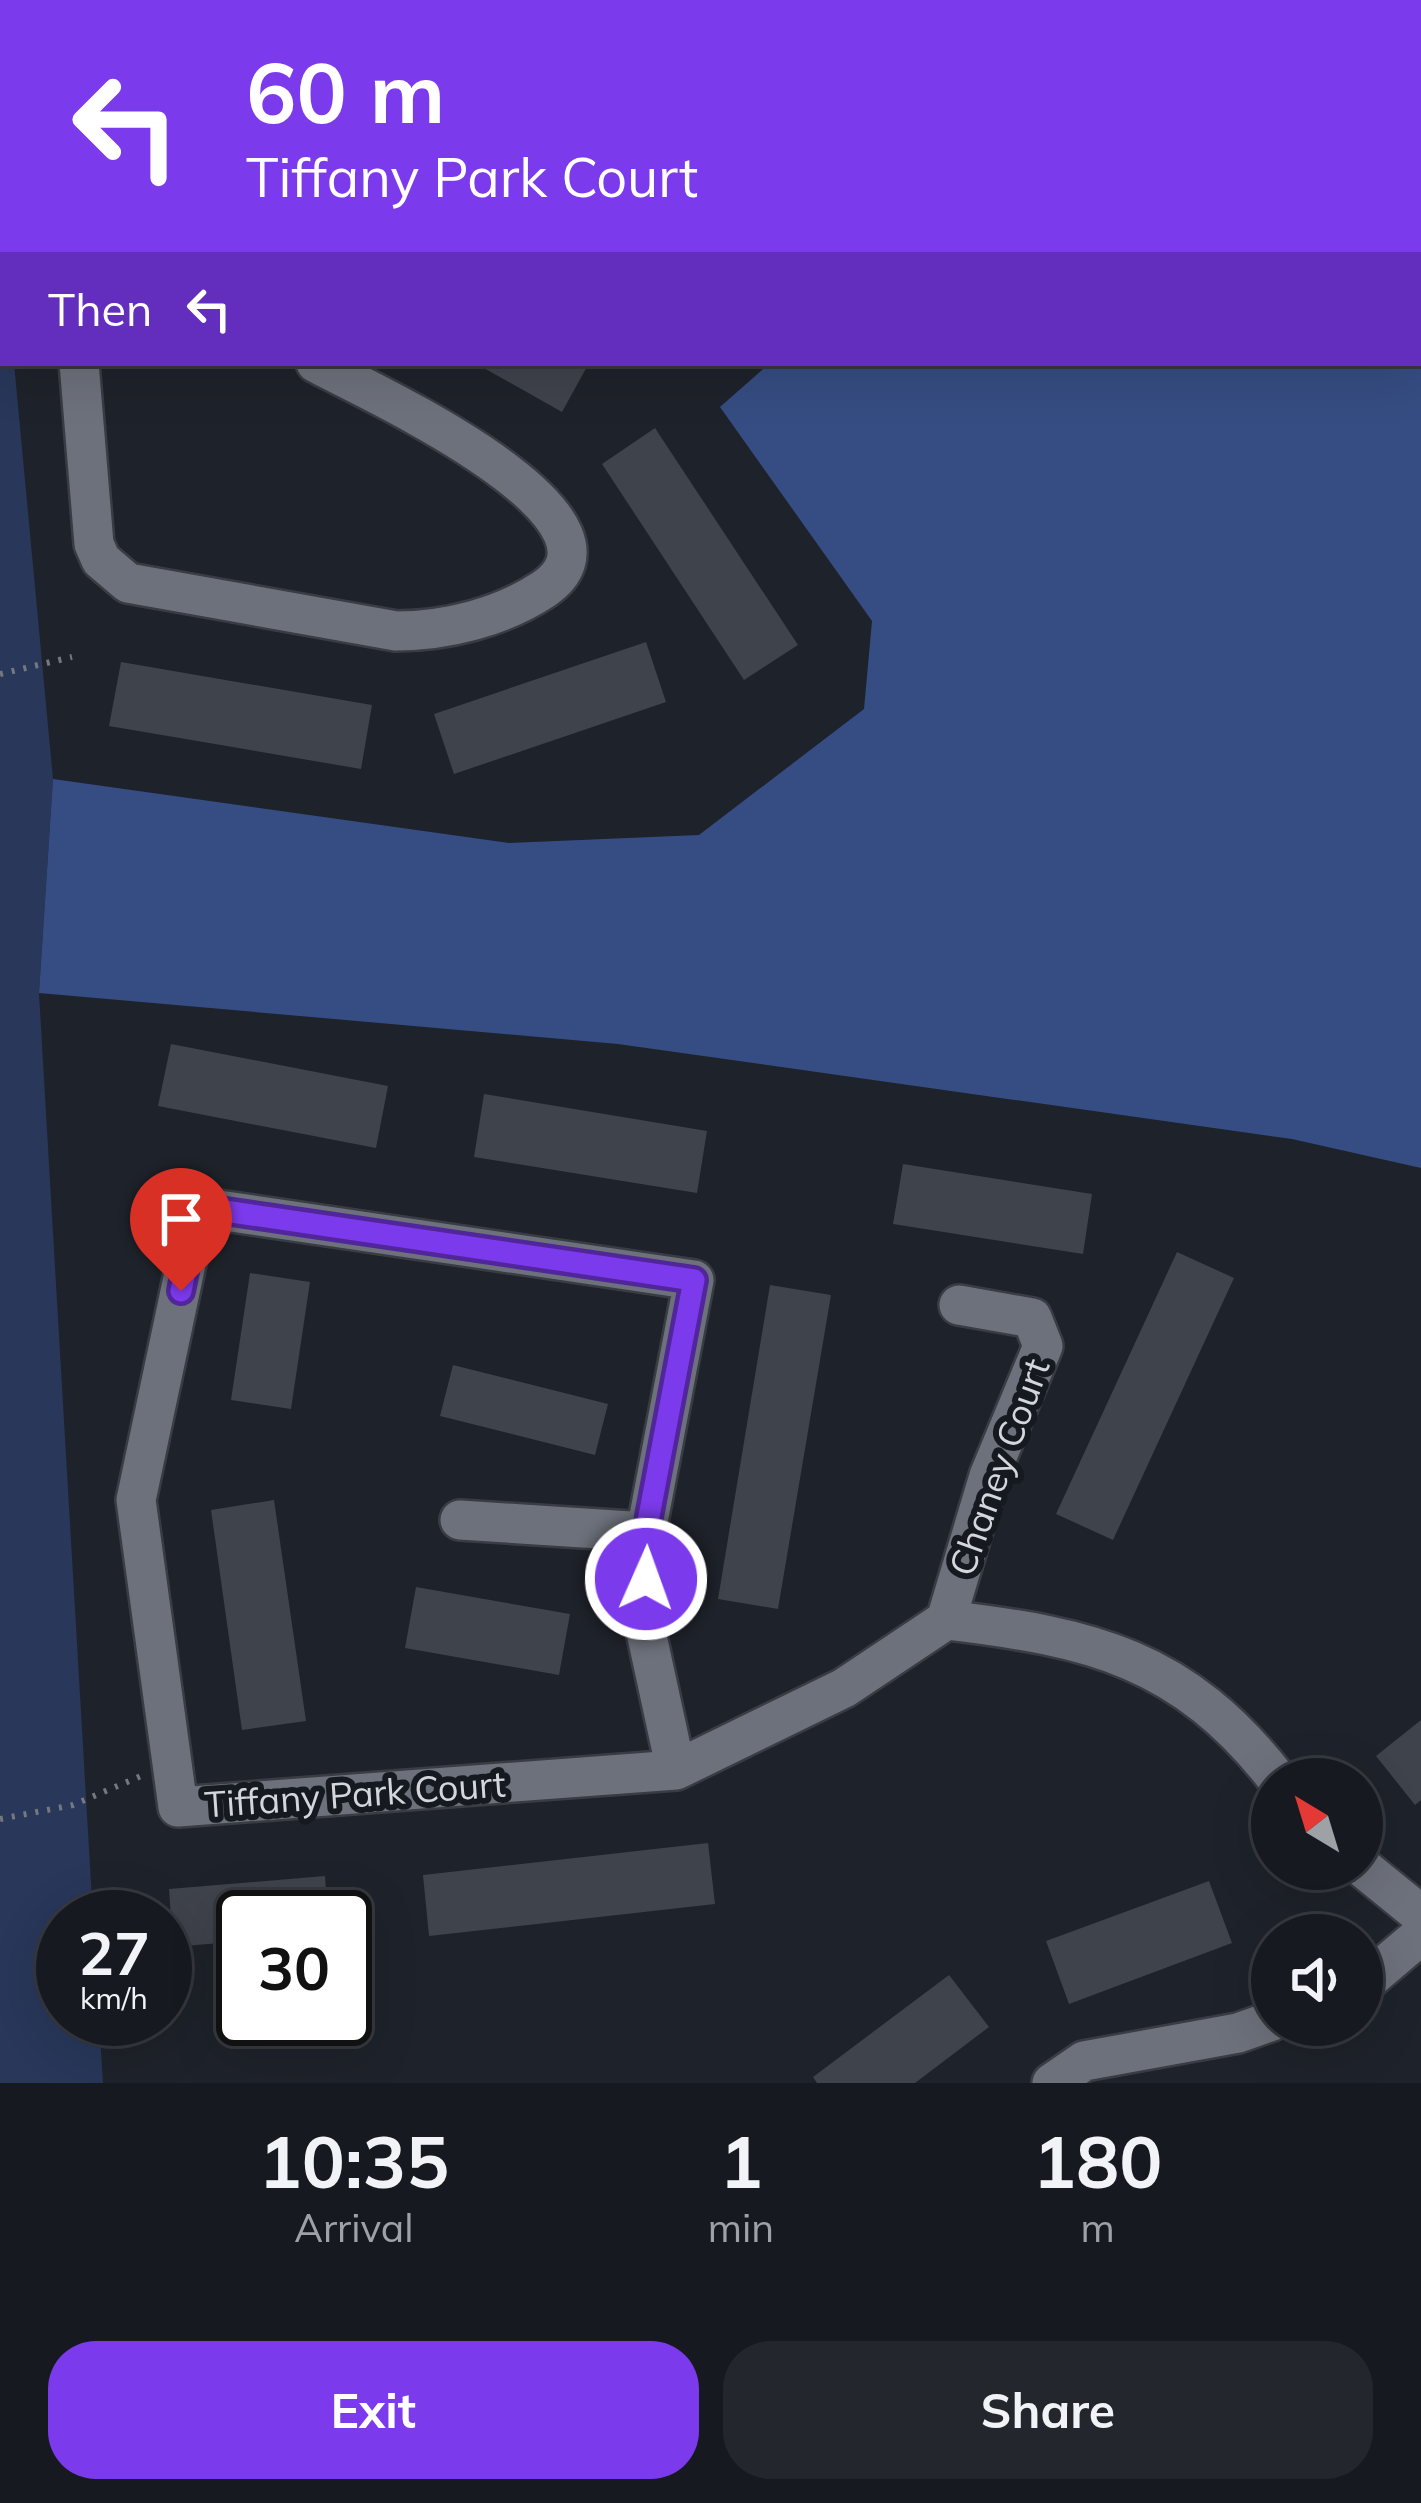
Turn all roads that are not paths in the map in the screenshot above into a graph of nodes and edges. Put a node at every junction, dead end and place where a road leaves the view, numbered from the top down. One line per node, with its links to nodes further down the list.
1 (79, 366): 2 (street)
2 (322, 366)
3 (959, 1305): 6 (street, Chaney Court)
4 (460, 1520): 5 (street)
5 (646, 1532): 8 (street, Tiffany Park Court); 8 (street, Tiffany Park Court)
6 (946, 1620): 7 (street); 8 (street, Tiffany Park Court)
7 (1257, 1758)
8 (676, 1770)
9 (1383, 1884): 10 (street)
10 (1421, 1915)
11 (1421, 1935): 12 (street)
12 (1383, 1967)
13 (1251, 2028): 14 (street)
14 (1052, 2083)

